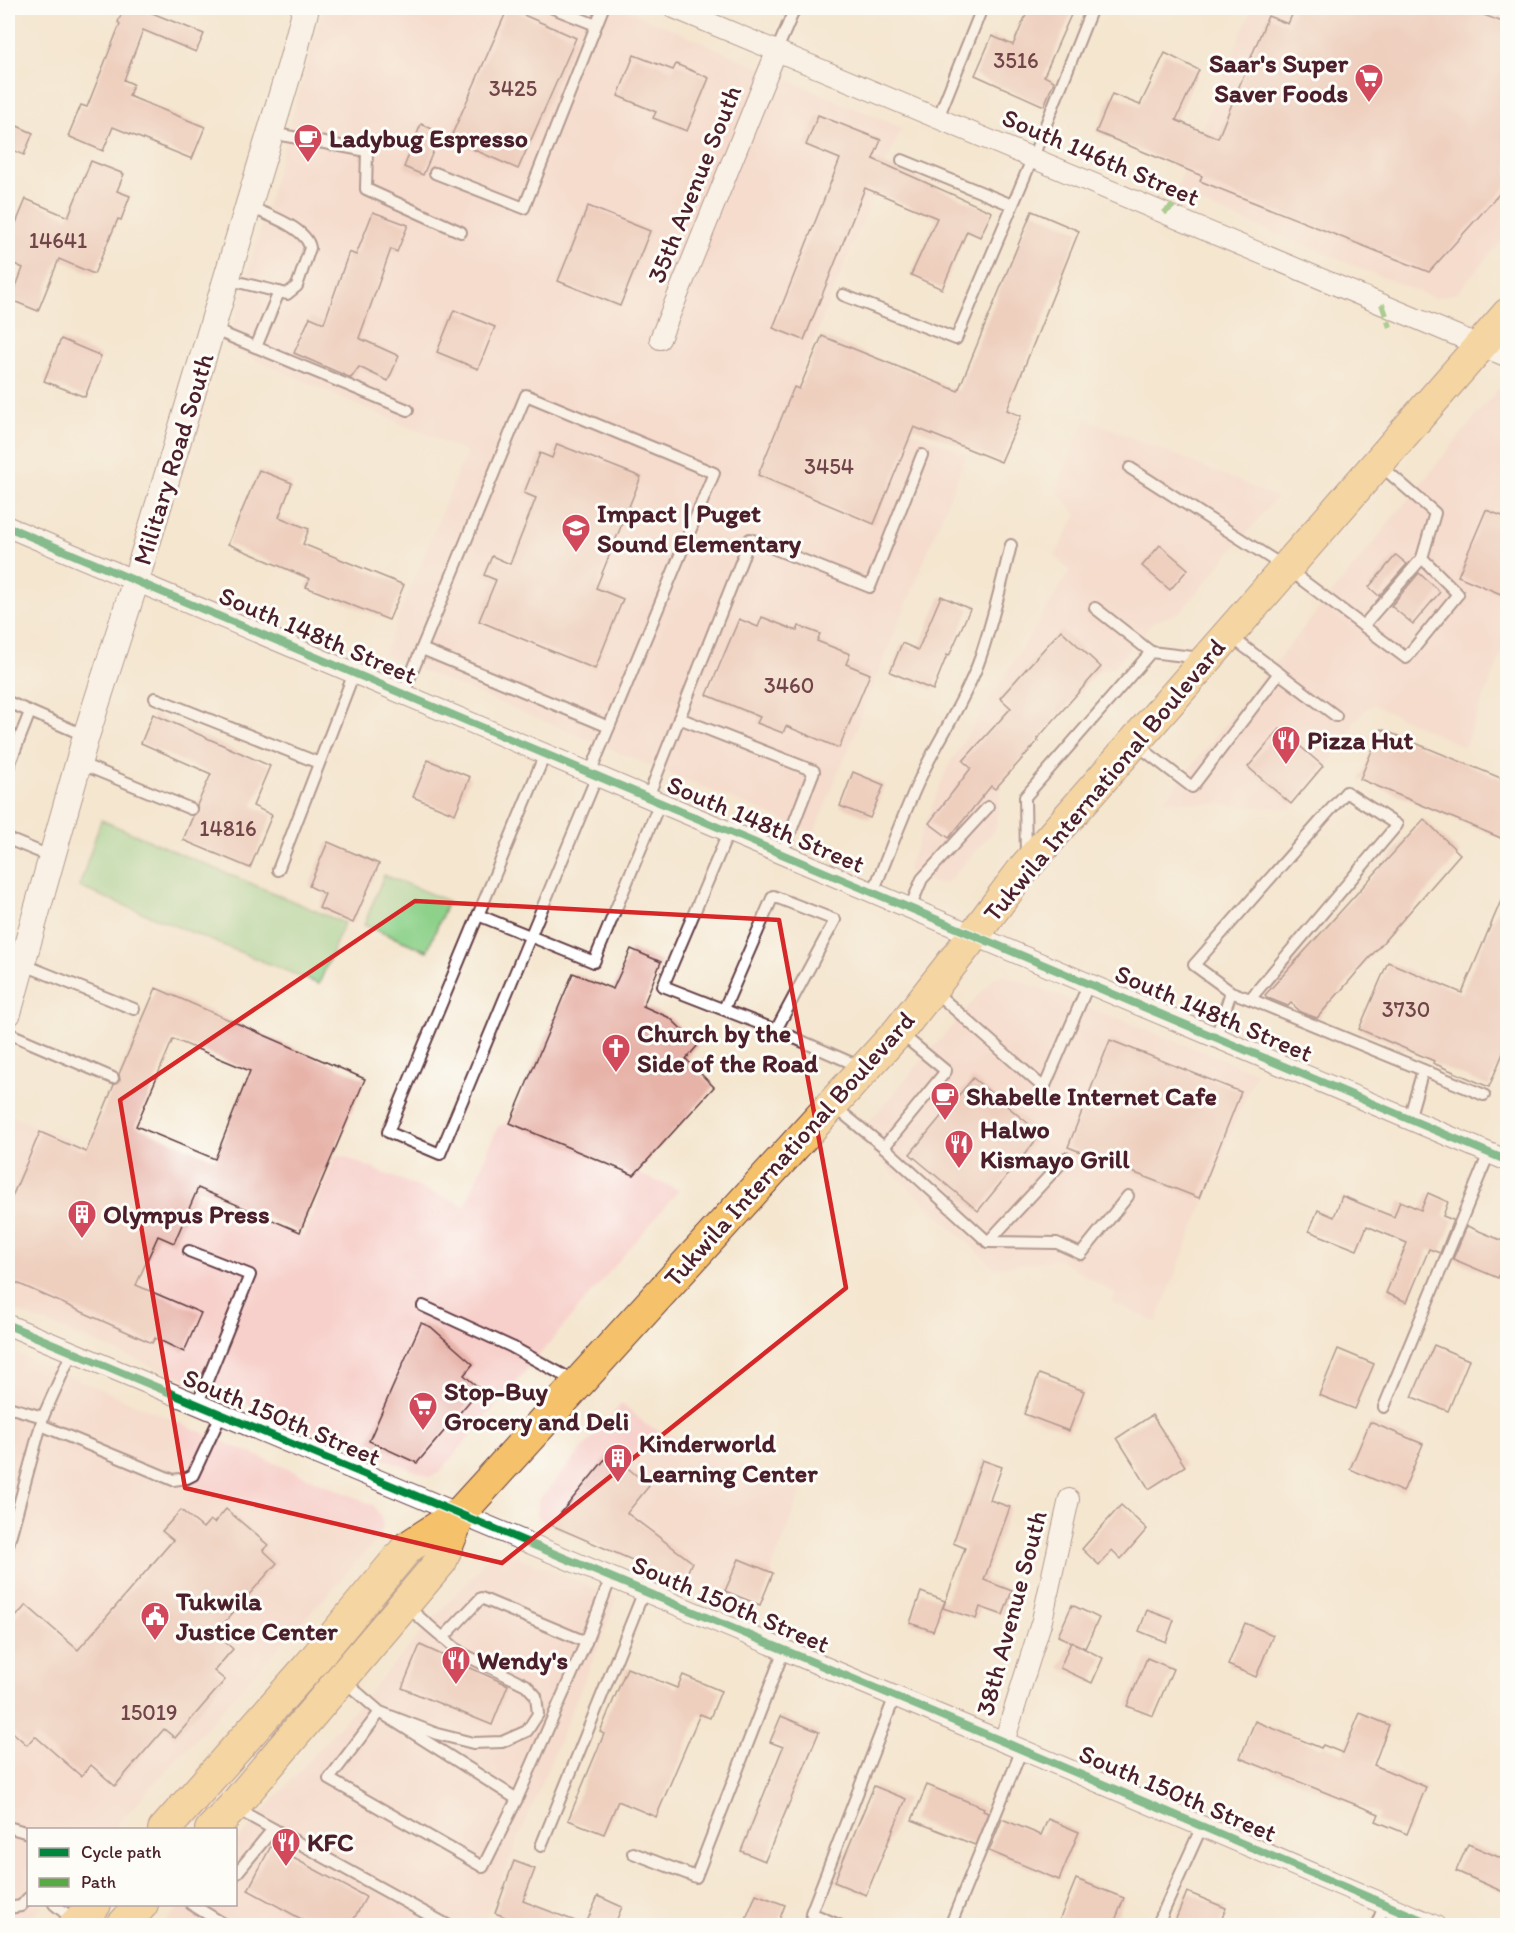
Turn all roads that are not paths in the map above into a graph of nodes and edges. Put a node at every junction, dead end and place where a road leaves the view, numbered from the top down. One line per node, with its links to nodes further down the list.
1 (306, 8): 11 (street, Military Road South)
2 (553, 8): 8 (lane)
3 (603, 8): 8 (lane)
4 (674, 8): 9 (street, South 146th Street)
5 (795, 8): 9 (lane)
6 (982, 8): 10 (lane)
7 (1092, 8): 12 (lane)
8 (596, 25): 14 (lane)
9 (777, 50): 10 (street, South 146th Street); 23 (street, 35th Avenue South)
10 (938, 118): 12 (street, South 146th Street)
11 (270, 133): 16 (street, Military Road South); 17 (lane)
12 (1033, 157): 15 (lane); 25 (street, South 146th Street)
13 (902, 160): 15 (lane)
14 (435, 173)
15 (1012, 205): 20 (lane)
16 (248, 206): 18 (street, Military Road South); 19 (lane)
17 (461, 232)
18 (226, 279): 19 (lane); 22 (street, Military Road South)
19 (279, 292): 24 (lane)
20 (843, 295)
21 (1508, 314): 25 (main road, Tukwila International Boulevard)
22 (212, 328): 24 (lane); 34 (street, Military Road South)
23 (660, 339)
24 (256, 347): 26 (lane)
25 (1494, 351): 28 (main road, Tukwila International Boulevard)
26 (408, 410)
27 (922, 455): 48 (lane)
28 (1377, 463): 32 (lane); 33 (main road, Tukwila International Boulevard)
29 (1130, 468): 33 (lane)
30 (8, 526): 34 (street, South 148th Street)
31 (1011, 545): 66 (lane)
32 (1422, 558): 36 (lane); 36 (lane)
33 (1286, 568): 36 (lane); 37 (main road, Tukwila International Boulevard)
34 (136, 580): 41 (street, South 148th Street); 50 (street, Military Road South)
35 (1095, 608): 39 (lane)
36 (1363, 626)
37 (1227, 634): 40 (main road, Tukwila International Boulevard); 42 (lane)
38 (422, 649): 43 (lane); 49 (lane); 49 (lane)
39 (1151, 652): 40 (lane); 64 (lane)
40 (1208, 658): 51 (main road, Tukwila International Boulevard)
41 (354, 673): 43 (street, South 148th Street); 54 (lane)
42 (1279, 673): 47 (lane); 51 (lane)
43 (403, 694): 52 (street, South 148th Street)
44 (155, 698): 54 (lane)
45 (8, 702): 46 (lane)
46 (30, 712): 50 (lane); 55 (lane)
47 (1336, 716)
48 (679, 718): 57 (lane); 62 (lane)
49 (609, 727): 56 (lane)
50 (86, 736): 53 (street, Military Road South)
51 (1133, 742): 64 (main road, Tukwila International Boulevard)
52 (545, 754): 56 (street, South 148th Street); 68 (lane)
53 (79, 763): 59 (lane); 63 (street, Military Road South)
54 (319, 763): 65 (lane)
55 (8, 768)
56 (593, 775): 57 (street, South 148th Street); 70 (lane)
57 (654, 800): 60 (street, South 148th Street); 70 (lane)
58 (988, 807): 67 (lane)
59 (191, 809)
60 (729, 831): 62 (street, South 148th Street); 77 (lane)
61 (8, 839): 63 (lane)
62 (782, 854): 66 (street, South 148th Street)
63 (52, 857): 71 (street, Military Road South)
64 (1026, 866): 69 (main road, Tukwila International Boulevard)
65 (278, 870)
66 (873, 892): 67 (street, South 148th Street)
67 (910, 908): 69 (street, South 148th Street)
68 (478, 915): 70 (lane); 70 (lane)
69 (974, 935): 72 (street, South 148th Street); 73 (main road, Tukwila International Boulevard)
70 (531, 936)
71 (22, 964): 76 (lane); 78 (street, Military Road South)
72 (1089, 983): 73 (lane); 82 (street, South 148th Street)
73 (931, 989): 80 (main road, Tukwila International Boulevard)
74 (1231, 992): 75 (lane); 75 (lane); 82 (lane)
75 (1250, 999): 84 (lane)
76 (134, 1009)
77 (723, 1010): 79 (lane); 79 (lane)
78 (8, 1013)
79 (776, 1030): 83 (lane)
80 (898, 1032): 83 (main road, Tukwila International Boulevard); 89 (lane)
81 (8, 1033): 85 (lane)
82 (1216, 1037): 88 (street, South 148th Street)
83 (864, 1069): 87 (main road, Tukwila International Boulevard)
84 (1424, 1070): 86 (lane); 88 (lane)
85 (113, 1078)
86 (1484, 1095)
87 (832, 1104): 89 (lane); 98 (main road, Tukwila International Boulevard)
88 (1409, 1119): 90 (street, South 148th Street)
89 (884, 1147): 93 (lane)
90 (1498, 1157): 101 (lane)
91 (1066, 1158): 93 (lane)
92 (1128, 1196): 93 (lane)
93 (988, 1242)
94 (189, 1251): 99 (lane)
95 (423, 1306): 98 (lane)
96 (8, 1325): 97 (street, South 150th Street)
97 (72, 1352): 99 (street, South 150th Street); 103 (lane)
98 (579, 1384): 105 (main road, Tukwila International Boulevard)
99 (197, 1404): 102 (street, South 150th Street)
100 (8, 1407): 103 (lane)
101 (1384, 1407)
102 (221, 1415): 103 (lane); 105 (street, South 150th Street)
103 (42, 1421): 106 (lane)
104 (1069, 1499): 116 (street, 38th Avenue South)
105 (460, 1513): 107 (street, South 150th Street); 109 (main road, Tukwila International Boulevard); 121 (main road, Tukwila International Boulevard)
106 (8, 1545)
107 (611, 1577): 108 (street, South 150th Street); 111 (lane)
108 (644, 1591): 112 (street, South 150th Street); 125 (lane)
109 (405, 1605): 110 (lane); 113 (main road, Tukwila International Boulevard)
110 (443, 1638): 111 (lane); 115 (lane)
111 (586, 1642): 117 (lane)
112 (784, 1650): 114 (street, South 150th Street); 126 (lane)
113 (342, 1679): 115 (lane); 118 (main road, Tukwila International Boulevard)
114 (895, 1696): 116 (street, South 150th Street); 137 (lane)
115 (380, 1712): 117 (lane); 117 (lane)
116 (1013, 1746): 119 (street, South 150th Street); 138 (lane)
117 (517, 1799)
118 (233, 1807): 122 (main road, Tukwila International Boulevard); 123 (lane)
119 (1202, 1826): 129 (street, South 150th Street); 139 (lane)
120 (8, 1827): 124 (lane)
121 (166, 1828)
122 (214, 1828)
123 (273, 1829): 127 (lane); 136 (lane)
124 (27, 1833)
125 (541, 1846)
126 (633, 1853)
127 (237, 1873)
128 (27, 1899): 132 (lane)
129 (1385, 1904): 140 (lane); 141 (street, South 150th Street)
130 (141, 1906): 134 (main road)
131 (196, 1906): 133 (lane)
132 (8, 1908)
133 (211, 1909): 135 (lane)
134 (122, 1926)
135 (227, 1926)
136 (449, 1926)
137 (841, 1926)
138 (950, 1926)
139 (1157, 1926)
140 (1376, 1926)
141 (1436, 1926)

